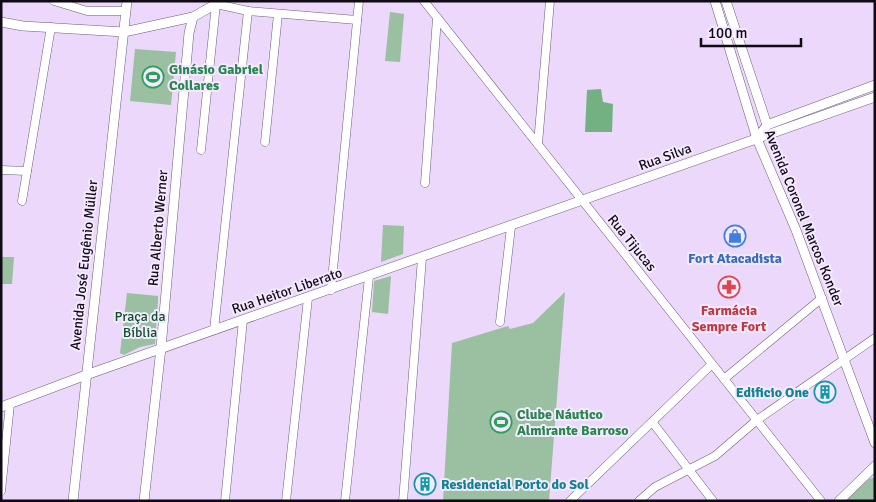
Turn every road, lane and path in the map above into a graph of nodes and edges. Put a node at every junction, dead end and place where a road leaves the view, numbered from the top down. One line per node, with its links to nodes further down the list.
1 (54, 1): 9 (street)
2 (127, 1): 9 (main road, Avenida José Eugênio Müller)
3 (358, 1): 14 (street)
4 (424, 1): 13 (street, Rua Tijucas)
5 (550, 1): 23 (street)
6 (715, 1): 21 (main road, Avenida Coronel Marcos Konder)
7 (726, 1): 20 (main road, Avenida Coronel Marcos Konder)
8 (218, 3): 10 (street); 12 (main road); 24 (street)
9 (125, 11): 17 (main road, Avenida José Eugênio Müller)
10 (248, 11): 11 (street); 38 (street)
11 (278, 14): 14 (street); 22 (street)
12 (192, 17): 17 (main road); 40 (main road, Rua Alberto Werner)
13 (437, 18): 23 (street, Rua Tijucas); 27 (street)
14 (357, 20): 33 (street)
15 (1, 22): 16 (main road)
16 (51, 27): 17 (main road); 26 (street)
17 (124, 32): 43 (main road, Avenida José Eugênio Müller)
18 (875, 85): 20 (main road)
19 (875, 98): 21 (main road, Rua Silva)
20 (767, 125): 21 (main road)
21 (757, 139): 29 (main road, Rua Silva); 35 (main road, Avenida Coronel Marcos Konder)
22 (264, 142)
23 (538, 144): 29 (street, Rua Tijucas)
24 (201, 150)
25 (1, 170): 26 (street)
26 (27, 171): 28 (street)
27 (425, 183)
28 (22, 201)
29 (583, 201): 30 (main road, Rua Heitor Liberato); 42 (street, Rua Tijucas)
30 (511, 226): 31 (main road, Rua Heitor Liberato); 37 (street)
31 (422, 258): 32 (main road, Rua Heitor Liberato); 58 (street)
32 (369, 277): 33 (main road, Rua Heitor Liberato); 57 (street)
33 (331, 290): 34 (main road, Rua Heitor Liberato)
34 (308, 298): 36 (main road, Rua Heitor Liberato); 56 (street)
35 (822, 298): 41 (main road, Avenida Coronel Marcos Konder); 44 (street)
36 (243, 320): 38 (main road, Rua Heitor Liberato); 55 (street)
37 (500, 322)
38 (214, 330): 40 (main road, Rua Heitor Liberato)
39 (875, 338): 41 (street)
40 (161, 348): 43 (main road, Rua Heitor Liberato); 54 (main road, Rua Alberto Werner)
41 (843, 359): 46 (street); 48 (main road, Avenida Coronel Marcos Konder)
42 (712, 364): 44 (street, Rua Tijucas); 47 (street)
43 (86, 375): 45 (main road, Rua Heitor Liberato); 53 (main road, Avenida José Eugênio Müller)
44 (724, 378): 46 (street, Rua Tijucas)
45 (6, 406): 51 (street)
46 (757, 420): 50 (street); 61 (street, Rua Tijucas)
47 (653, 423): 50 (street); 59 (street)
48 (875, 443)
49 (875, 466): 62 (main road)
50 (690, 470): 52 (street); 60 (street)
51 (1, 491)
52 (712, 500)
53 (73, 501)
54 (144, 501)
55 (225, 501)
56 (286, 501)
57 (345, 501)
58 (404, 501)
59 (570, 501)
60 (639, 501)
61 (822, 501)
62 (838, 501)

